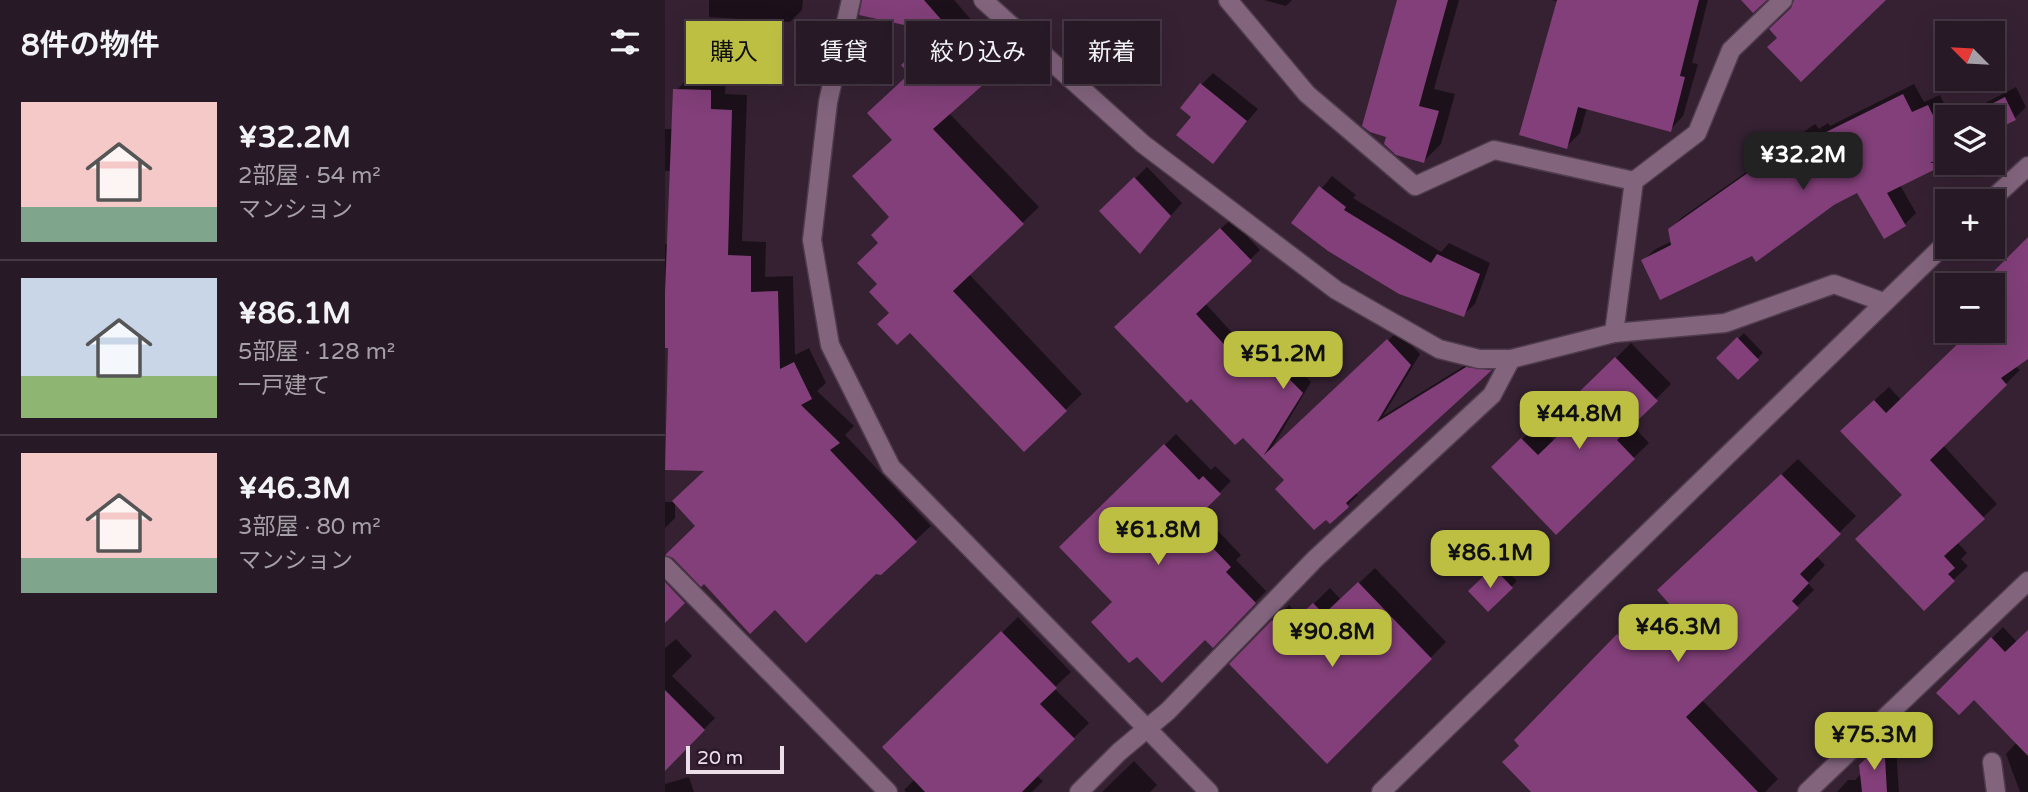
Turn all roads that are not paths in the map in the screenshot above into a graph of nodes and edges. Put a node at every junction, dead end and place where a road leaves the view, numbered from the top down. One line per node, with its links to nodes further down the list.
1 (851, 0): 14 (street)
2 (983, 0): 11 (street)
3 (1228, 0): 6 (street)
4 (1783, 0): 6 (street)
5 (2028, 166): 7 (street)
6 (1634, 181): 10 (street)
7 (2003, 189)
8 (1935, 253): 9 (street)
9 (1882, 302): 10 (street); 19 (street)
10 (1614, 333): 11 (street)
11 (1511, 359): 14 (street)
12 (665, 566): 16 (street)
13 (2028, 581): 20 (street)
14 (1145, 730): 17 (street); 18 (street)
15 (1992, 762): 21 (street)
16 (888, 792)
17 (1079, 792)
18 (1209, 792)
19 (1381, 792)
20 (1807, 792)
21 (1996, 792)

